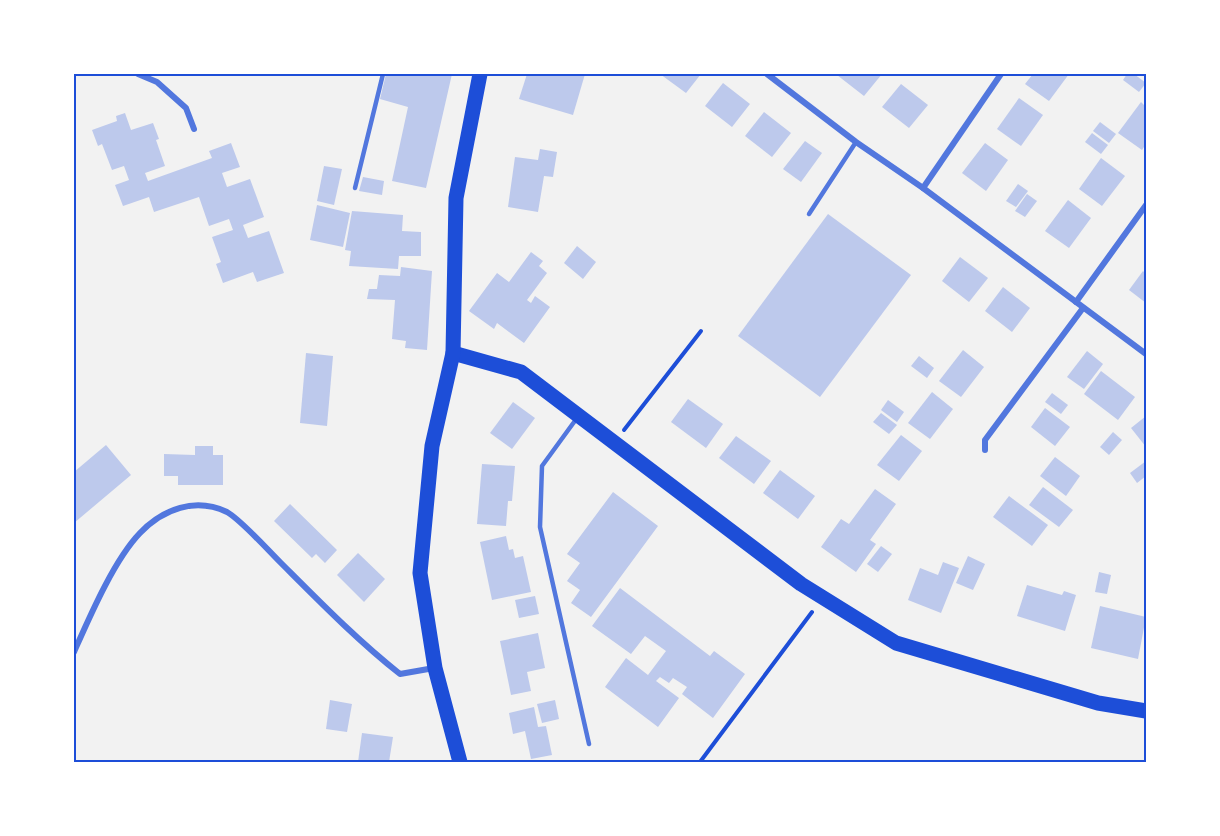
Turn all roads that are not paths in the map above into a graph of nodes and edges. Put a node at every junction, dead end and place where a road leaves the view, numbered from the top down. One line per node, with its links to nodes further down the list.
1 (138, 74): 6 (street)
2 (383, 74): 8 (lane)
3 (480, 74): 14 (main road)
4 (767, 74): 7 (street)
5 (1001, 74): 9 (street)
6 (194, 129)
7 (856, 142): 9 (street); 11 (lane)
8 (355, 188)
9 (923, 188): 12 (street)
10 (1146, 206): 12 (street)
11 (809, 214)
12 (1076, 302): 13 (street)
13 (1083, 308): 15 (street); 17 (street)
14 (453, 353): 16 (main road); 19 (main road)
15 (1146, 354)
16 (579, 416): 20 (main road); 21 (lane)
17 (985, 450)
18 (74, 652): 19 (street)
19 (435, 668): 22 (main road)
20 (1146, 711)
21 (589, 744)
22 (460, 762)

